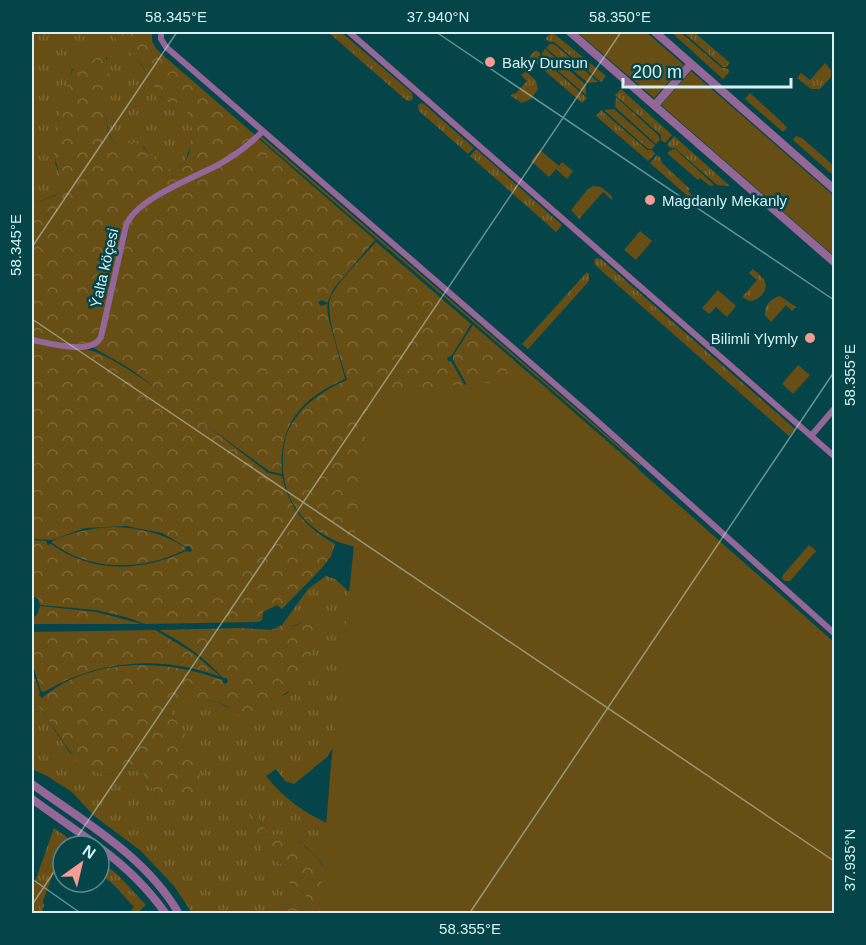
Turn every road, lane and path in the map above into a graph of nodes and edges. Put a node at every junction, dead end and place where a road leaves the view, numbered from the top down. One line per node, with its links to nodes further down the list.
1 (161, 32): 7 (street)
2 (349, 32): 12 (street)
3 (570, 32): 6 (street)
4 (655, 32): 5 (street)
5 (691, 64): 6 (street); 8 (street)
6 (655, 105): 9 (street)
7 (263, 131): 10 (street, Ýalta köçesi); 14 (street)
8 (834, 189)
9 (834, 262)
10 (32, 340)
11 (834, 409): 12 (street)
12 (811, 436): 13 (street)
13 (834, 456)
14 (834, 633)
15 (32, 784): 19 (street)
16 (32, 799): 17 (street)
17 (80, 834)
18 (111, 857): 20 (street)
19 (167, 895): 20 (street); 22 (street)
20 (157, 902): 21 (street)
21 (166, 914)
22 (179, 914)

